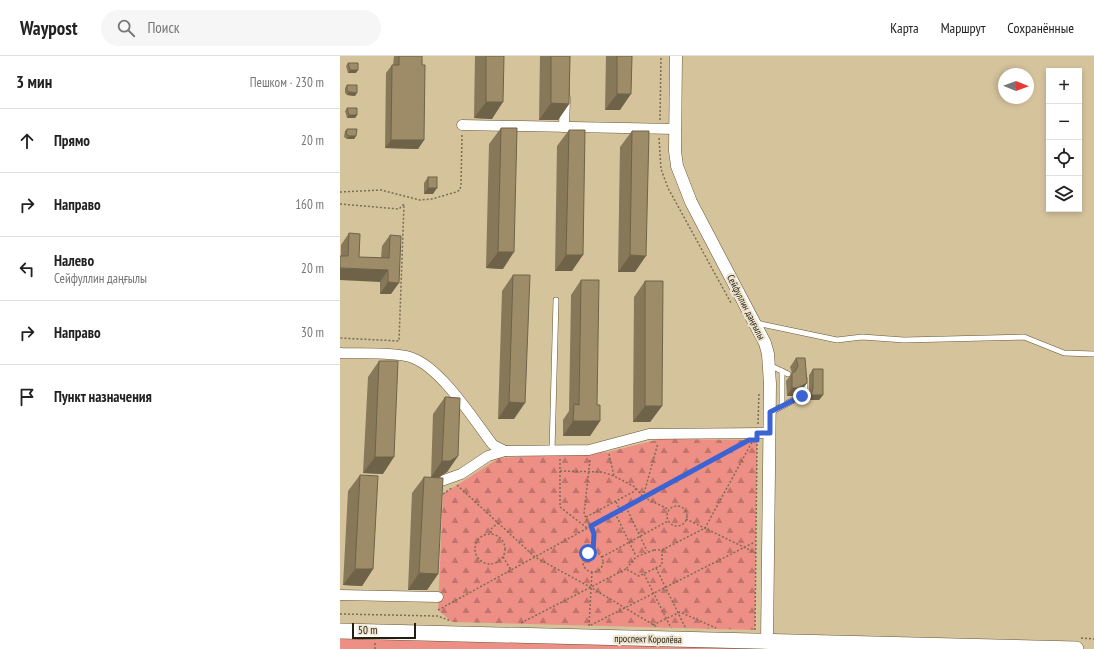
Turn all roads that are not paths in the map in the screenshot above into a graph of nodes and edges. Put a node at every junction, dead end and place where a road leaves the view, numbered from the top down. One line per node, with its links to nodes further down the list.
1 (676, 56): 5 (street, Сейфуллин даңғылы)
2 (565, 87): 4 (street)
3 (462, 125): 4 (street)
4 (564, 127): 5 (street)
5 (676, 129): 7 (street, Сейфуллин даңғылы)
6 (556, 300): 18 (lane)
7 (755, 323): 9 (lane); 10 (street, Сейфуллин даңғылы)
8 (340, 353): 17 (street)
9 (1094, 354)
10 (769, 365): 11 (lane); 15 (street, Сейфуллин даңғылы)
11 (782, 371): 12 (lane); 14 (lane)
12 (788, 374)
13 (805, 375): 14 (lane)
14 (782, 406): 15 (lane)
15 (770, 412): 16 (street, Сейфуллин даңғылы)
16 (770, 433): 18 (street); 23 (street, Сейфуллин даңғылы)
17 (505, 451): 18 (street); 19 (street)
18 (555, 454)
19 (444, 480)
20 (340, 595): 21 (street)
21 (438, 597)
22 (340, 631): 23 (main road, проспект Королёва)
23 (767, 645): 24 (main road, проспект Королёва)
24 (1076, 649)

